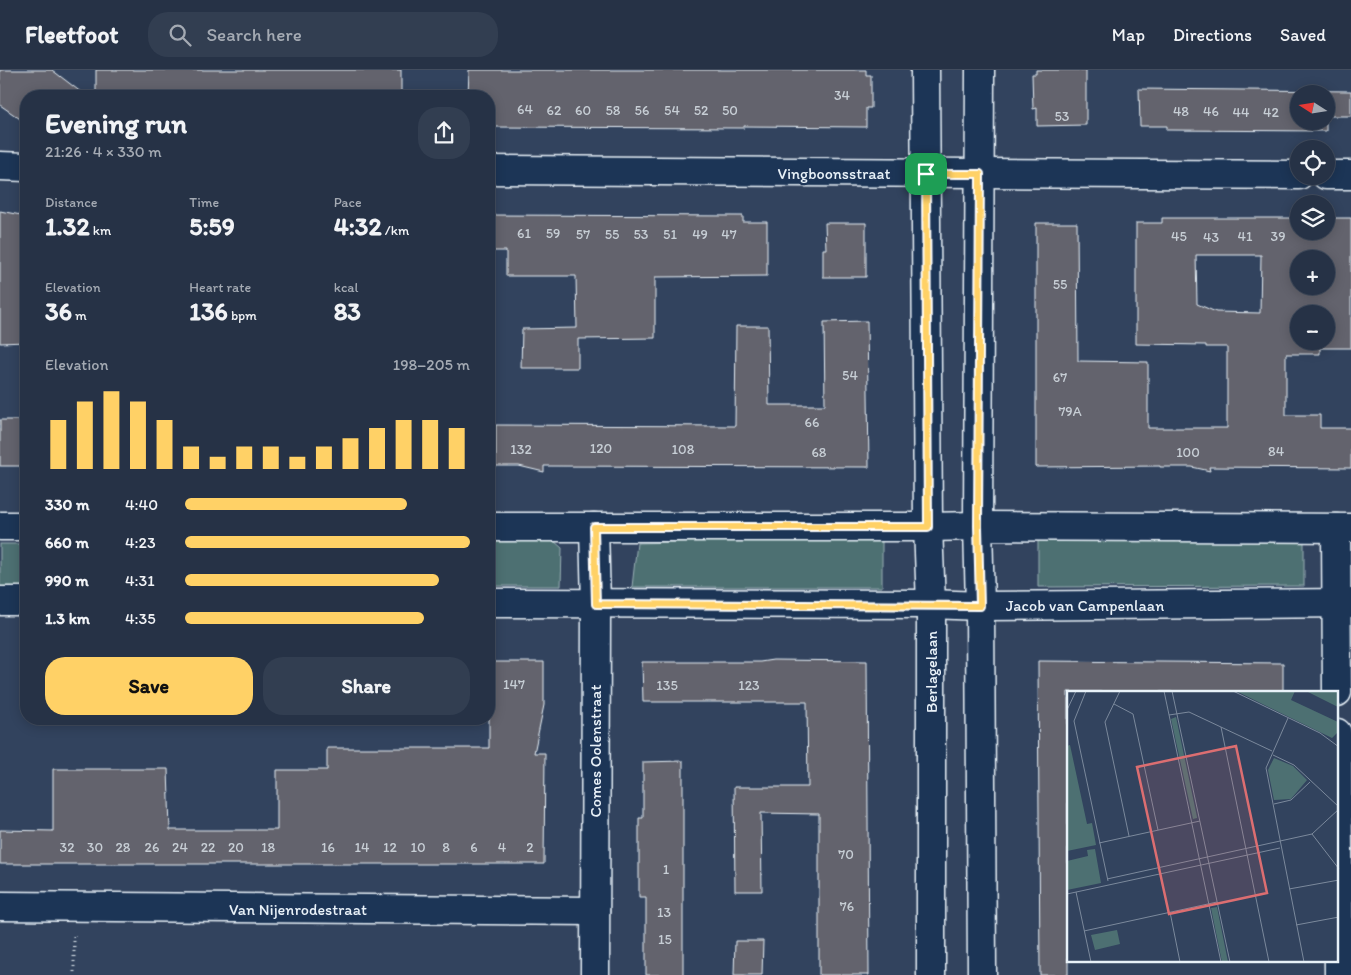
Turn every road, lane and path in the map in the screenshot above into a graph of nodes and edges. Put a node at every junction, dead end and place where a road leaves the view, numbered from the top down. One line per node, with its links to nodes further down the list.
1 (925, 70): 6 (street, Berlagelaan)
2 (980, 70): 7 (street)
3 (0, 166): 4 (street)
4 (20, 167)
5 (495, 170): 6 (street, Vingboonsstraat)
6 (926, 174): 7 (street, Vingboonsstraat); 16 (street, Berlagelaan)
7 (980, 174): 8 (street, Vingboonsstraat); 14 (street)
8 (1290, 175)
9 (1335, 175): 10 (street)
10 (1351, 175)
11 (0, 526): 12 (street)
12 (20, 526)
13 (495, 526): 15 (street)
14 (978, 526): 16 (street); 17 (street); 24 (street)
15 (594, 527): 16 (street); 22 (street, Comes Oolenstraat)
16 (928, 527): 23 (street, Berlagelaan)
17 (1344, 528): 21 (street)
18 (0, 601): 19 (street)
19 (20, 601)
20 (495, 603): 22 (street, Jacob van Campenlaan)
21 (1344, 603): 24 (street, Jacob van Campenlaan); 25 (street)
22 (596, 604): 23 (street, Jacob van Campenlaan); 29 (street, Comes Oolenstraat)
23 (931, 604): 24 (street, Jacob van Campenlaan); 33 (street, Berlagelaan)
24 (980, 606): 34 (street)
25 (1337, 691)
26 (1338, 772): 30 (street)
27 (0, 906): 28 (street, Van Nijenrodestraat)
28 (74, 908): 29 (street, Van Nijenrodestraat); 31 (path)
29 (595, 912): 32 (street, Comes Oolenstraat)
30 (1343, 965)
31 (74, 975)
32 (595, 975)
33 (931, 975)
34 (982, 975)

